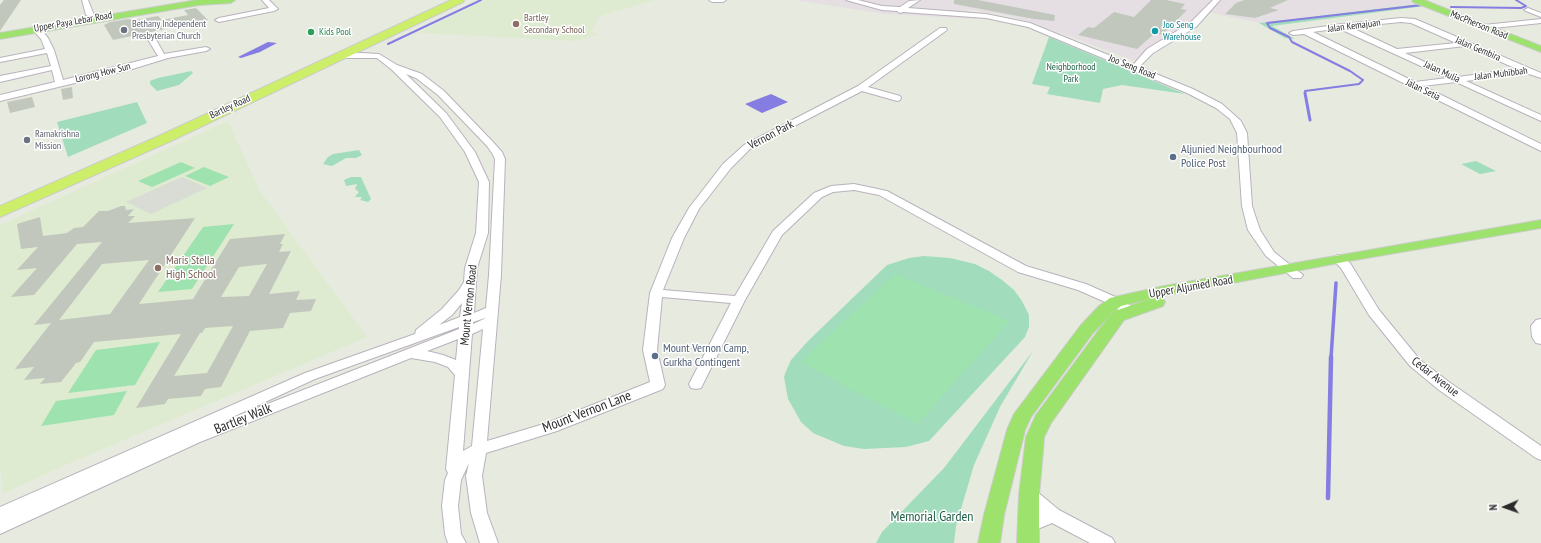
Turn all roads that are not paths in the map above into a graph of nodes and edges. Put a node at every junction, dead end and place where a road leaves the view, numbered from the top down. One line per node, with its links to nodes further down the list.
1 (85, 0): 23 (street)
2 (180, 0): 21 (main road, Upper Paya Lebar Road)
3 (192, 0): 21 (main road, Upper Paya Lebar Road)
4 (212, 0): 18 (main road, Upper Paya Lebar Road)
5 (231, 0): 18 (main road, Upper Paya Lebar Road)
6 (265, 0): 25 (street)
7 (437, 0): 28 (highway)
8 (446, 0): 28 (highway, Bartley Road)
9 (459, 0): 22 (highway, Bartley Road)
10 (466, 0): 22 (highway)
11 (712, 0): 12 (street)
12 (723, 0)
13 (848, 0): 20 (street, Joo Seng Road)
14 (917, 0): 20 (street)
15 (1217, 0): 50 (street)
16 (1416, 0): 31 (main road, MacPherson Road)
17 (1428, 0): 30 (main road, MacPherson Road)
18 (146, 10): 34 (main road, Upper Paya Lebar Road)
19 (1528, 10): 24 (street)
20 (900, 11): 50 (street, Joo Seng Road)
21 (104, 12): 23 (main road, Upper Paya Lebar Road)
22 (435, 12): 45 (highway, Bartley Road)
23 (90, 15): 32 (main road, Upper Paya Lebar Road)
24 (1541, 15)
25 (219, 20)
26 (1541, 21): 30 (street)
27 (1415, 22): 29 (street, Jalan Kemajuan); 39 (street, Jalan Gembira)
28 (392, 26): 67 (highway, Bartley Road)
29 (1342, 26): 35 (street, Jalan Kemajuan); 44 (street, Jalan Mulia)
30 (1495, 26): 31 (street); 40 (main road, MacPherson Road)
31 (1484, 27): 42 (main road, MacPherson Road)
32 (0, 30)
33 (943, 30): 58 (street, Vernon Park)
34 (41, 31): 37 (main road, Upper Paya Lebar Road); 43 (street)
35 (1306, 32): 36 (street, Jalan Kemajuan); 57 (street, Jalan Setia)
36 (1293, 34)
37 (0, 36)
38 (151, 38): 46 (street)
39 (1466, 44): 44 (street); 52 (street, Jalan Gembira)
40 (1541, 44)
41 (206, 49): 46 (street, Lorong How Sun)
42 (1541, 49)
43 (50, 50): 47 (street); 48 (street)
44 (1397, 51): 55 (street, Jalan Mulia)
45 (340, 56): 49 (street, Mount Vernon Road); 68 (highway, Bartley Road)
46 (162, 57): 56 (street, Lorong How Sun)
47 (0, 60)
48 (55, 67): 54 (street); 56 (street)
49 (394, 67): 65 (street, Mount Vernon Road); 66 (street, Mount Vernon Road)
50 (1134, 68): 72 (street, Joo Seng Road)
51 (1541, 69): 52 (street, Jalan Muhibbah)
52 (1528, 70): 53 (street, Jalan Gembira); 55 (street, Jalan Muhibbah)
53 (1541, 76)
54 (0, 79)
55 (1458, 79): 57 (street, Jalan Muhibbah); 62 (street, Jalan Mulia)
56 (60, 84): 59 (street, Lorong How Sun)
57 (1414, 85): 64 (street, Jalan Setia)
58 (861, 88): 60 (street); 74 (street, Vernon Park)
59 (0, 98)
60 (897, 98)
61 (1541, 108): 62 (street)
62 (1525, 111): 63 (street, Jalan Mulia)
63 (1541, 118)
64 (1541, 148)
65 (499, 179): 66 (street); 77 (street, Mount Vernon Road)
66 (484, 182): 73 (street, Mount Vernon Road)
67 (0, 203)
68 (0, 212)
69 (1541, 224): 71 (main road, Upper Aljunied Road)
70 (1541, 231): 71 (main road, Upper Aljunied Road)
71 (1342, 262): 72 (main road, Upper Aljunied Road); 86 (street, Cedar Avenue)
72 (1293, 272): 76 (main road, Upper Aljunied Road)
73 (470, 282): 79 (street, Mount Vernon Road); 81 (street)
74 (656, 294): 75 (street); 82 (street, Vernon Park)
75 (739, 300): 76 (street); 84 (street)
76 (1122, 307): 88 (main road, Upper Aljunied Road); 95 (main road, Upper Aljunied Road)
77 (491, 317): 79 (street, Bartley Walk); 85 (street, Mount Vernon Road)
78 (1541, 323): 80 (street)
79 (467, 326): 81 (street, Bartley Walk); 83 (street, Mount Vernon Road)
80 (1541, 340)
81 (411, 346): 83 (street); 89 (street, Bartley Walk); 91 (street, Bartley Walk)
82 (650, 350): 85 (street, Mount Vernon Lane)
83 (462, 374): 87 (street, Mount Vernon Road)
84 (696, 384)
85 (479, 448): 87 (street); 94 (street, Mount Vernon Road)
86 (1541, 454)
87 (453, 480): 93 (street, Mount Vernon Road)
88 (1029, 495): 90 (street); 92 (main road, Upper Aljunied Road)
89 (0, 514)
90 (1053, 515): 92 (street); 96 (street)
91 (0, 527)
92 (1028, 535)
93 (457, 543)
94 (490, 543)
95 (989, 543)
96 (1106, 543)

